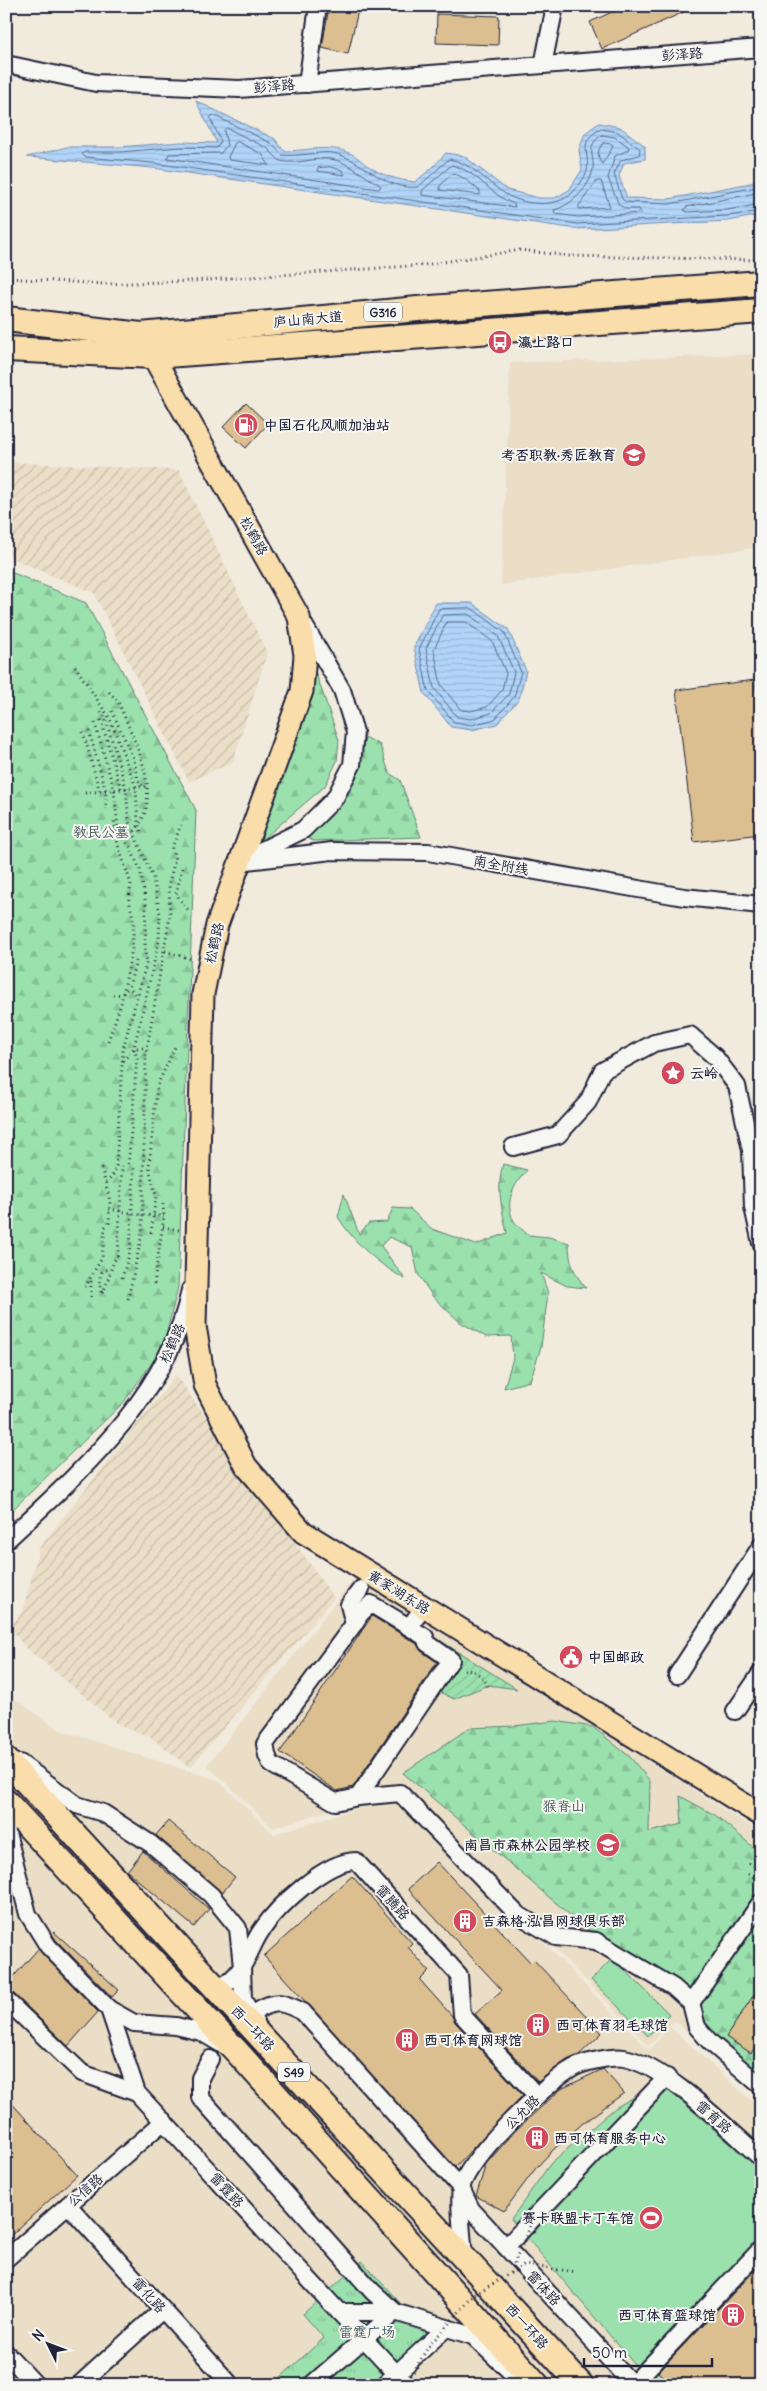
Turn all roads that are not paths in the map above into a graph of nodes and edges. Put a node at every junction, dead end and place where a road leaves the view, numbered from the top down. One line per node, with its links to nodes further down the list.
1 (318, 6): 6 (street)
2 (555, 6): 5 (street)
3 (761, 48): 5 (street, 彭泽路)
4 (6, 64): 6 (street, 彭泽路)
5 (543, 65): 6 (street, 彭泽路)
6 (307, 84)
7 (761, 283): 10 (highway, 庐山南大道 / G316)
8 (761, 311): 12 (highway, 庐山南大道 / G316)
9 (6, 319): 10 (highway, 庐山南大道 / G316)
10 (142, 335): 12 (main road, 松鹤路)
11 (6, 349): 12 (highway, 庐山南大道 / G316)
12 (153, 356): 13 (main road, 松鹤路)
13 (299, 617): 14 (main road, 松鹤路); 14 (street)
14 (239, 862): 15 (street, 南全附线); 18 (main road, 松鹤路)
15 (761, 905)
16 (513, 1147): 17 (street)
17 (761, 1243)
18 (198, 1251): 19 (street, 松鹤路); 22 (main road, 黄家湖东路)
19 (6, 1541)
20 (761, 1546): 26 (street)
21 (361, 1589): 23 (street)
22 (424, 1607): 24 (street); 32 (main road, 黄家湖东路)
23 (354, 1624): 24 (street); 30 (street)
24 (409, 1628): 30 (street)
25 (761, 1673): 27 (street)
26 (677, 1675)
27 (735, 1711)
28 (6, 1751): 35 (street)
29 (6, 1760): 36 (highway, 西一环路 / S49)
30 (358, 1797): 38 (street)
31 (6, 1802): 42 (highway, 西一环路 / S49)
32 (761, 1815)
33 (6, 1829): 39 (street)
34 (761, 1902): 38 (street)
35 (242, 1967): 36 (street, 雷腾路); 41 (street); 47 (street, 雷腾路)
36 (219, 1990): 41 (highway, 西一环路 / S49)
37 (6, 2000): 46 (street)
38 (691, 2003): 45 (street)
39 (109, 2009): 42 (street); 46 (street, 雷霆路)
40 (256, 2011): 50 (street, 雷体路)
41 (264, 2039): 54 (highway, 西一环路 / S49)
42 (240, 2054): 70 (highway, 西一环路 / S49)
43 (210, 2059): 58 (street)
44 (667, 2077): 47 (street, 公允路); 49 (street, 雷育路); 52 (street)
45 (761, 2086)
46 (137, 2093): 48 (street, 雷霆路)
47 (537, 2096): 50 (street, 公允路)
48 (164, 2122): 51 (street, 公信路); 57 (street, 雷霆路)
49 (761, 2158)
50 (461, 2188): 52 (street, 雷体路); 54 (street, 公允路)
51 (68, 2205): 55 (street, 公信路); 56 (street, 雷化路)
52 (506, 2247): 63 (street, 雷体路)
53 (761, 2249): 63 (street)
54 (464, 2257): 71 (highway, 西一环路 / S49)
55 (6, 2259)
56 (162, 2310): 65 (street); 66 (street, 雷化路)
57 (339, 2312): 58 (street); 60 (street, 雷霆路)
58 (395, 2312): 59 (street); 60 (street)
59 (446, 2328): 62 (street); 69 (street)
60 (364, 2339): 62 (street, 雷霆路); 67 (street)
61 (6, 2353): 64 (street)
62 (403, 2381): 68 (street)
63 (633, 2384)
64 (36, 2385)
65 (79, 2385)
66 (231, 2385)
67 (311, 2385)
68 (384, 2385)
69 (523, 2385)
70 (537, 2385)
71 (581, 2385)

